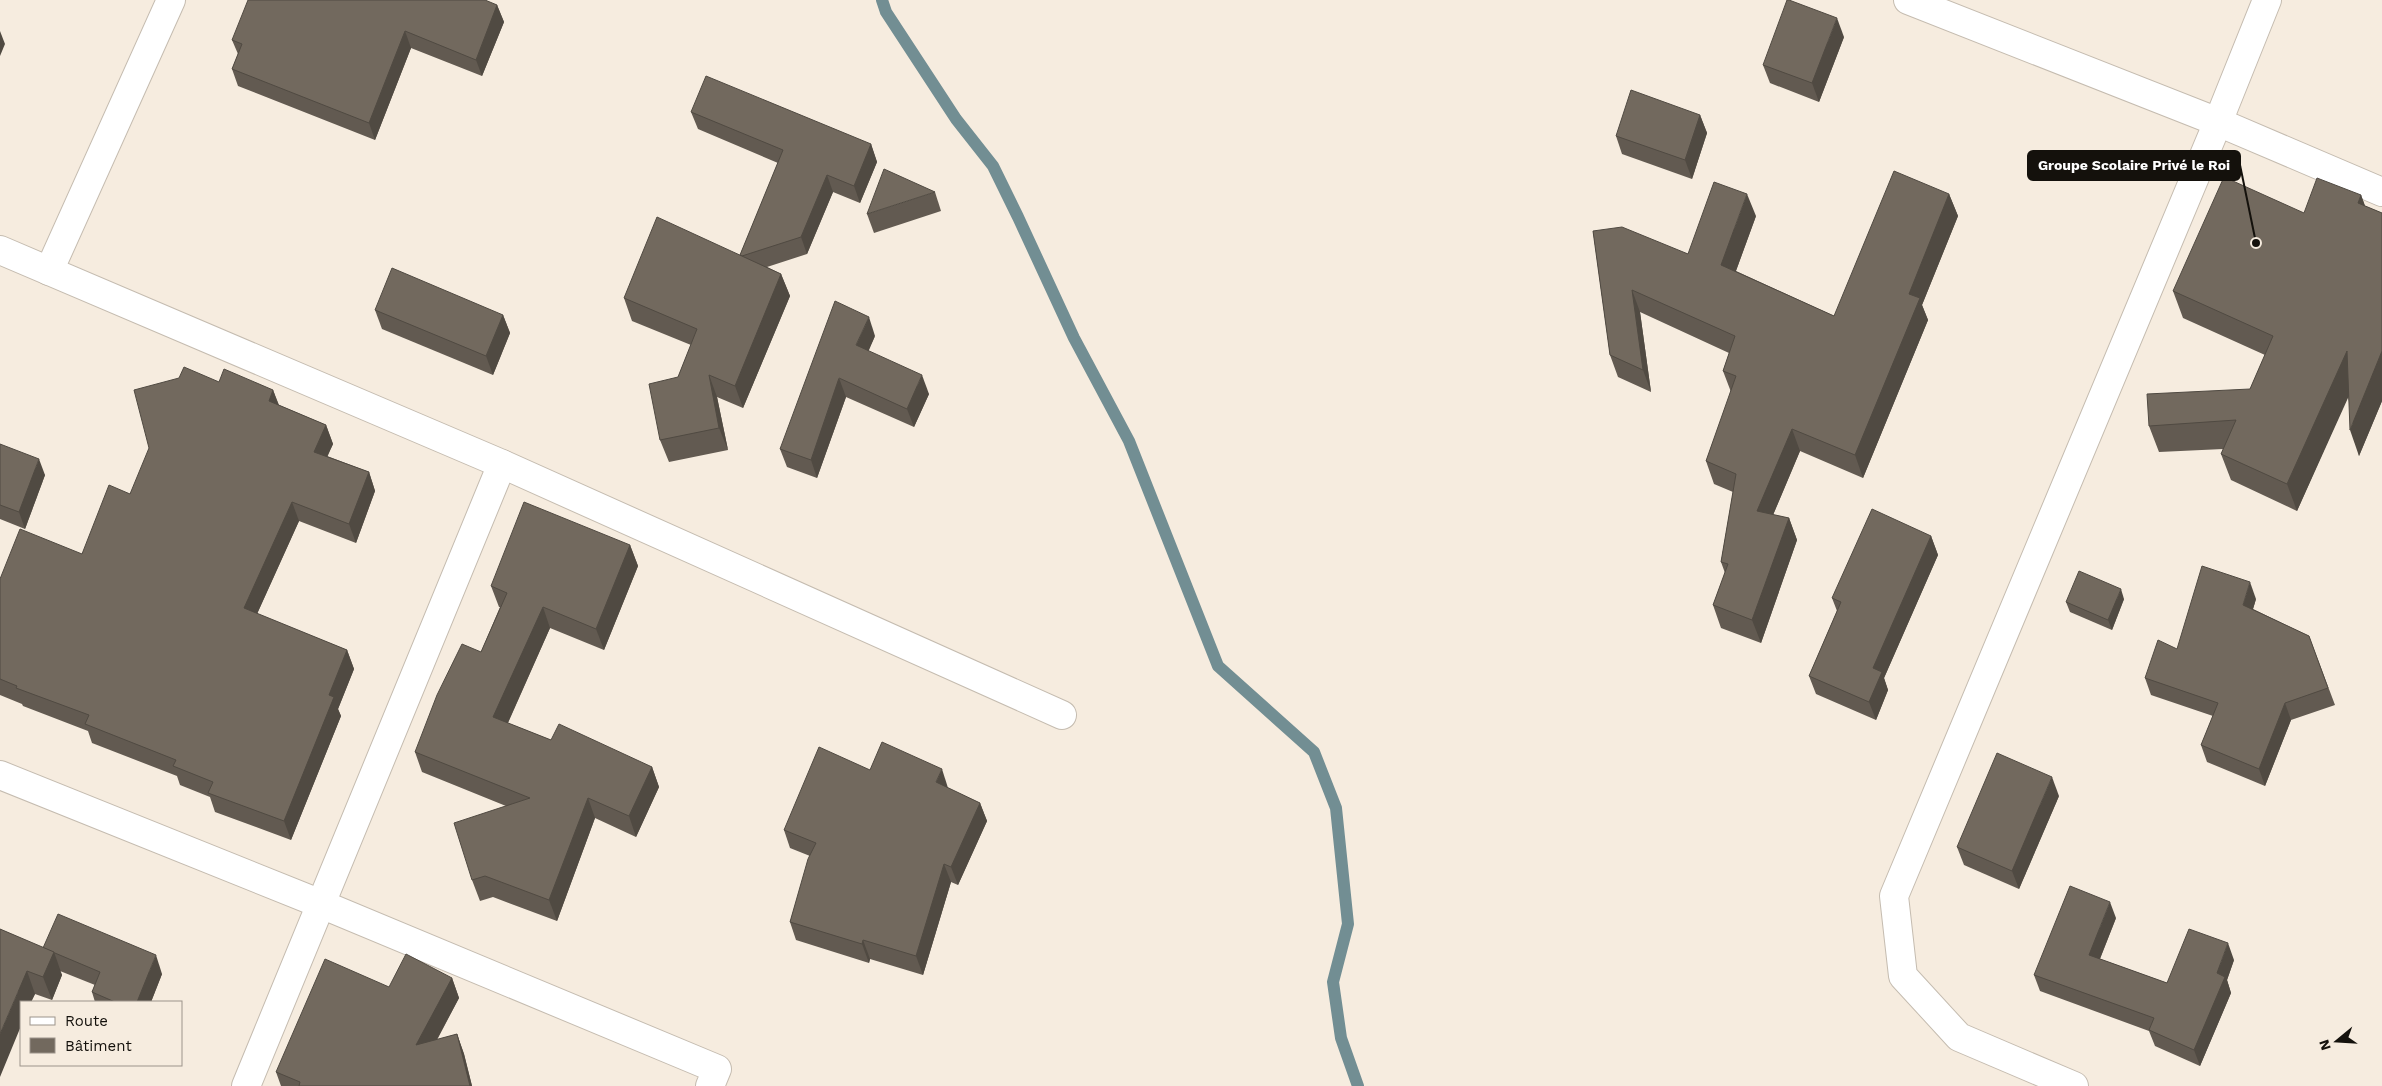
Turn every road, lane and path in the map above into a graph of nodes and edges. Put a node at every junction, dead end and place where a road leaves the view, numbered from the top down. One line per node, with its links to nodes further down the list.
1 (171, 0): 7 (street)
2 (1908, 0): 4 (street)
3 (2267, 0): 4 (street)
4 (2218, 122): 5 (street); 14 (street)
5 (2382, 192)
6 (0, 250): 7 (street)
7 (49, 271): 8 (street)
8 (502, 464): 9 (street); 11 (street)
9 (1062, 715)
10 (0, 775): 11 (street)
11 (321, 904): 12 (street); 13 (street)
12 (246, 1086)
13 (710, 1086)
14 (2074, 1086)

